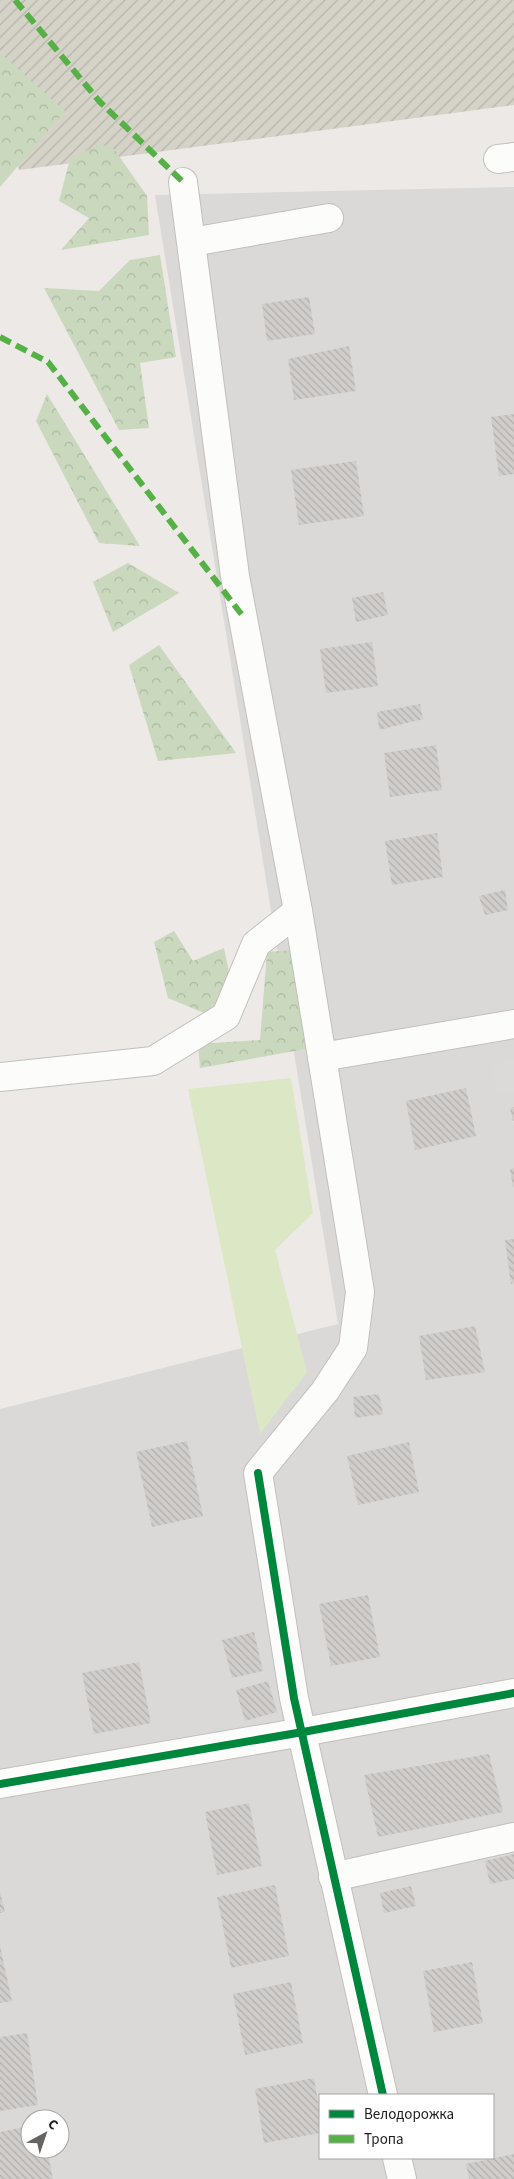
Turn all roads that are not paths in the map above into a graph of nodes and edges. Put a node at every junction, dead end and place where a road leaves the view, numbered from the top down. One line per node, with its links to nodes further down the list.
1 (183, 182): 3 (street)
2 (329, 218): 3 (street)
3 (192, 242): 4 (street)
4 (298, 911): 6 (street); 7 (street)
5 (514, 1024): 6 (street)
6 (322, 1057): 9 (street)
7 (0, 1077)
8 (514, 1693): 9 (street)
9 (303, 1732): 10 (street); 12 (street)
10 (0, 1784)
11 (514, 1837): 12 (street)
12 (333, 1877): 13 (street)
13 (383, 2094)
14 (397, 2159): 15 (street)
15 (402, 2179)

